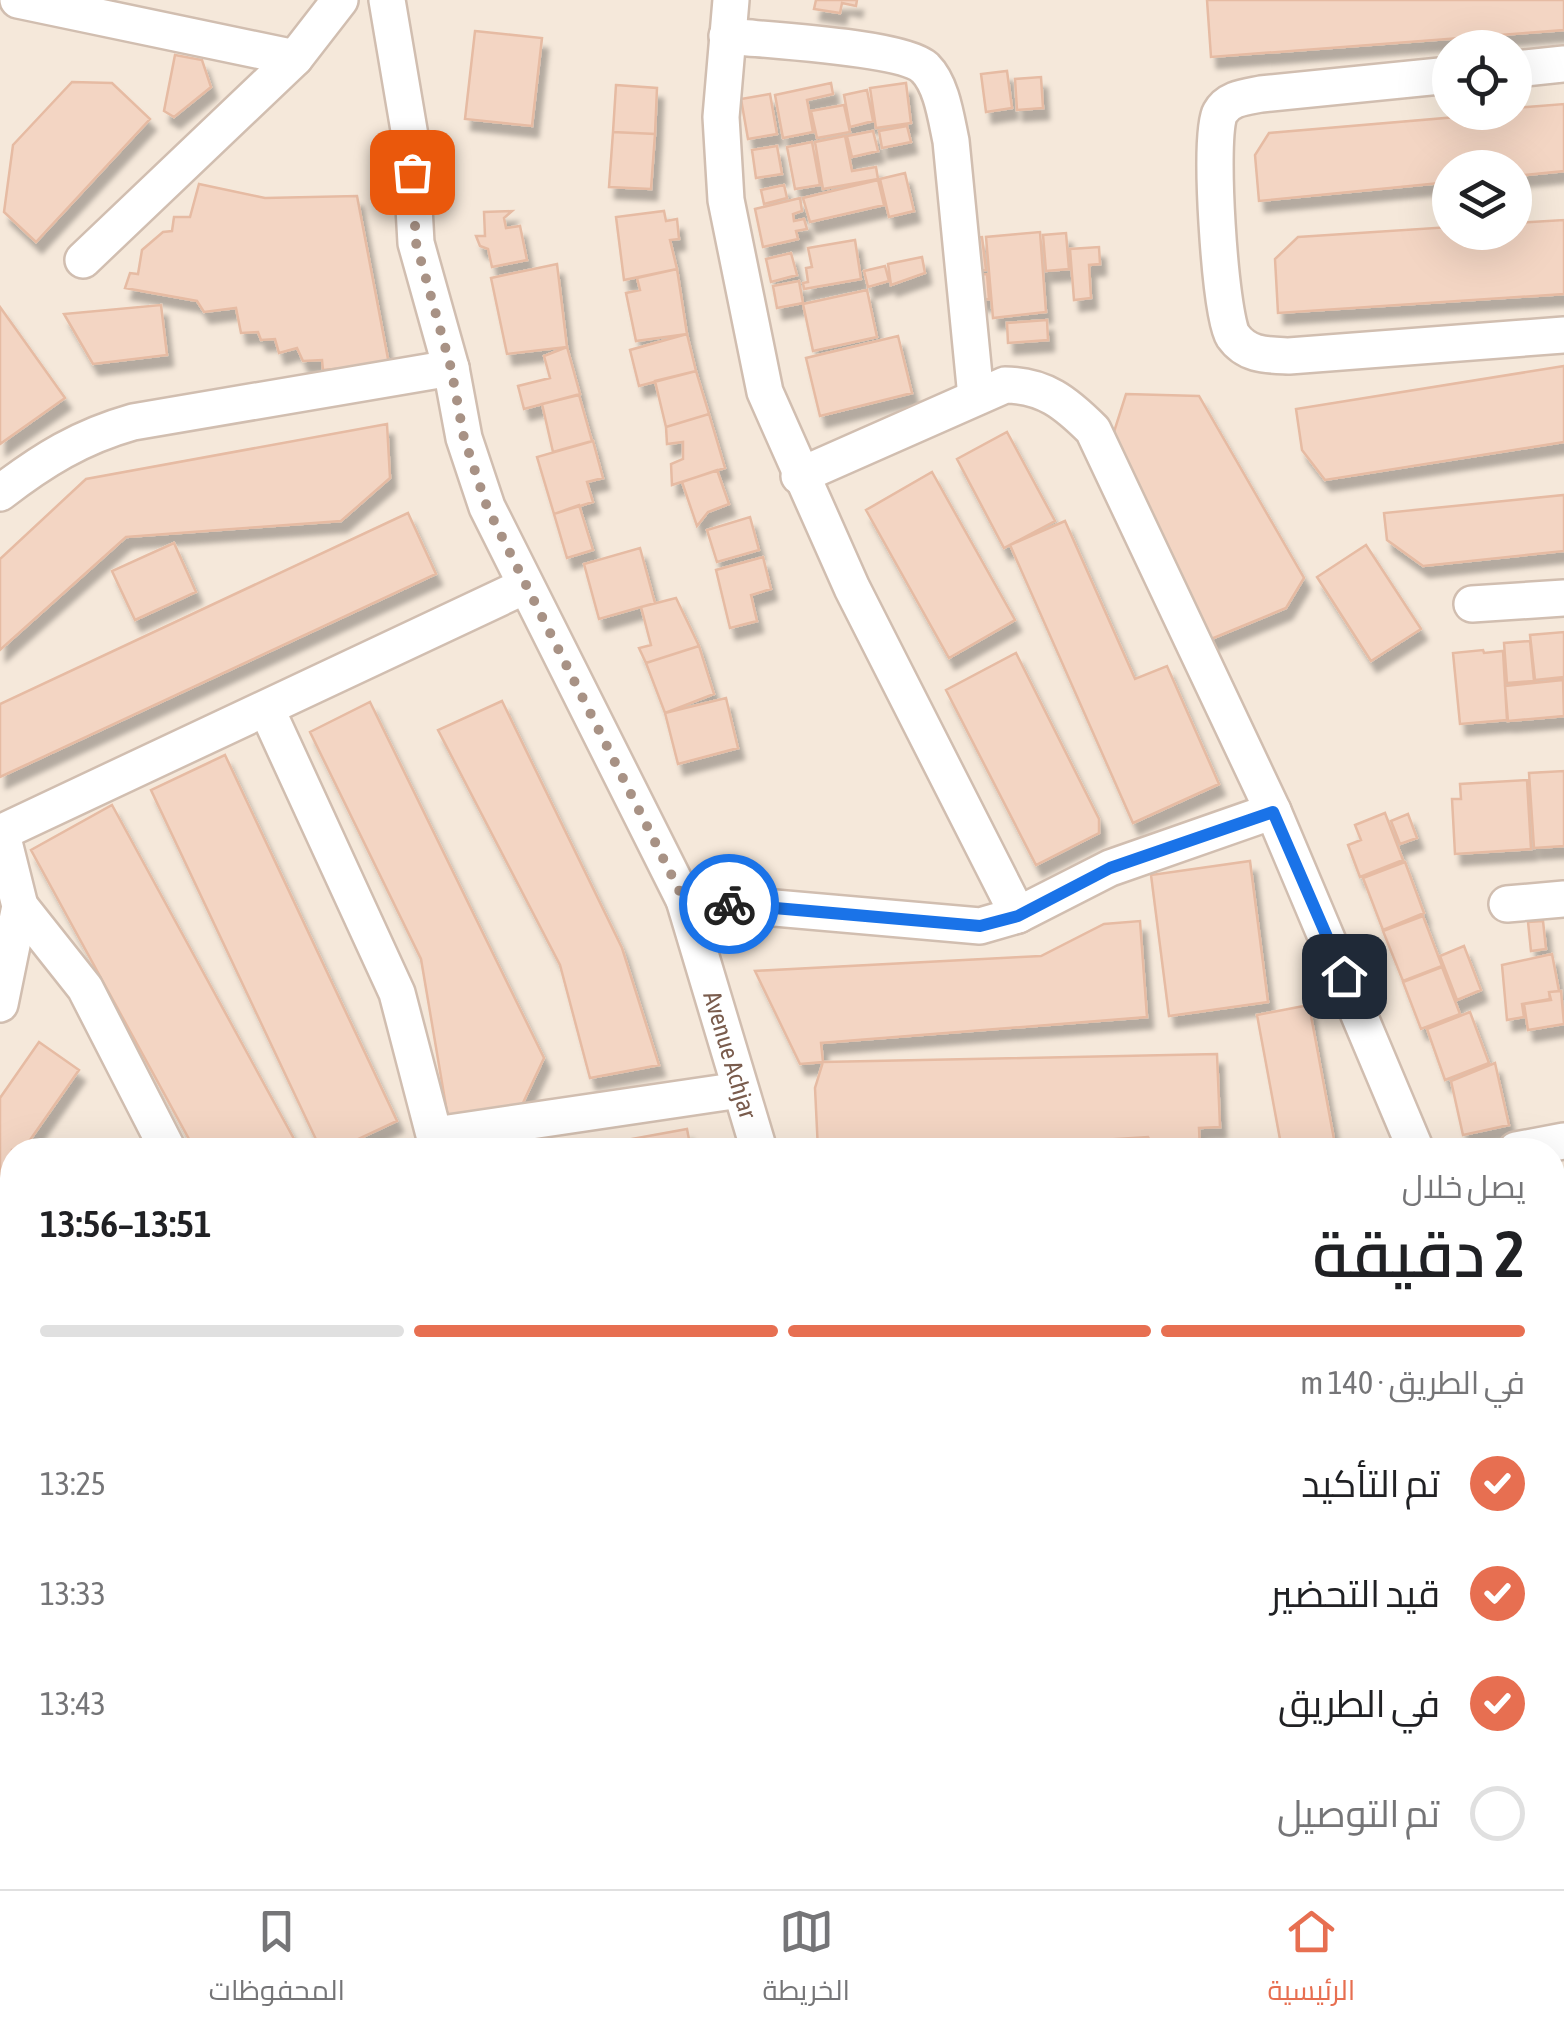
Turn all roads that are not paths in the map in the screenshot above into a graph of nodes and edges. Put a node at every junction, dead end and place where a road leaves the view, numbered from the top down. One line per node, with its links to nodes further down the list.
1 (15, 0): 5 (street); 7 (street)
2 (340, 0): 7 (street)
3 (388, 0): 13 (street, Avenue Achjar)
4 (731, 0): 6 (street)
5 (0, 6)
6 (727, 36): 14 (street); 15 (street)
7 (296, 58): 11 (street)
8 (1564, 64): 9 (street)
9 (1532, 67)
10 (1432, 77): 12 (street)
11 (83, 260)
12 (1564, 336)
13 (451, 368): 16 (street); 17 (street, Avenue Achjar)
14 (976, 397): 15 (street); 21 (street)
15 (799, 476): 27 (street)
16 (0, 493)
17 (526, 586): 20 (street); 24 (street, Avenue Achjar)
18 (1564, 598): 19 (street)
19 (1472, 604)
20 (267, 710): 22 (street); 31 (street)
21 (1273, 812): 27 (street); 34 (street)
22 (1, 833): 26 (street)
23 (1564, 899): 25 (street)
24 (684, 900): 27 (street); 29 (street, Avenue Achjar)
25 (1507, 904)
26 (20, 906): 28 (street); 30 (street)
27 (1018, 916)
28 (0, 1004)
29 (740, 1090): 32 (street); 33 (street, Avenue Achjar)
30 (162, 1138)
31 (435, 1138)
32 (459, 1138)
33 (755, 1138)
34 (1411, 1138)

